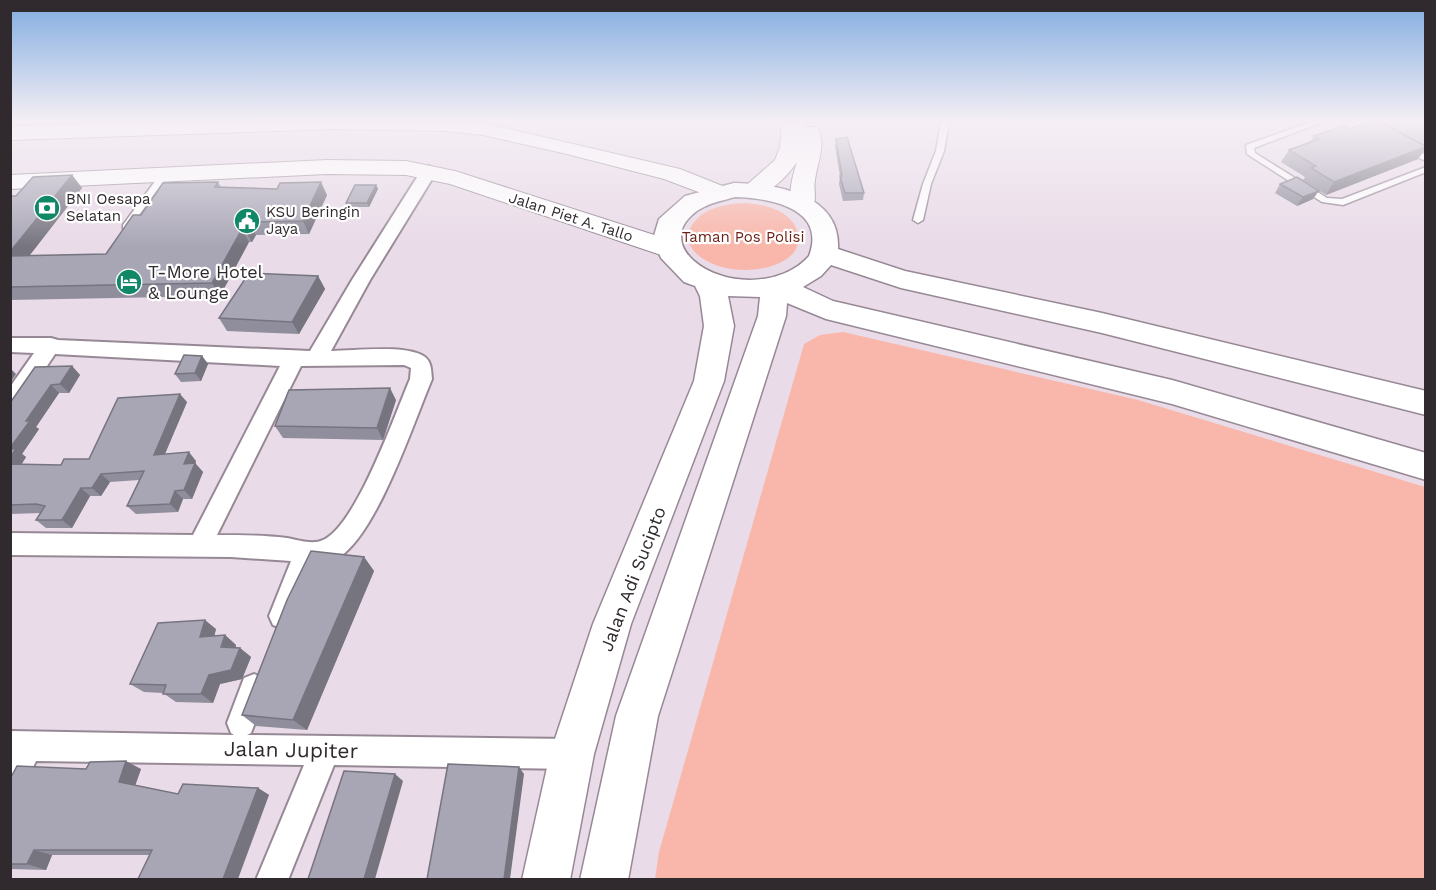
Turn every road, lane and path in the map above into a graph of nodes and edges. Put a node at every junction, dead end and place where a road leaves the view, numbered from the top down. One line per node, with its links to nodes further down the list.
1 (630, 164): 11 (main road)
2 (785, 164): 10 (main road)
3 (808, 164): 12 (main road)
4 (935, 164): 13 (lane)
5 (1266, 164): 6 (lane)
6 (1425, 169)
7 (429, 171): 8 (main road, Jalan Piet A. Tallo); 15 (main road, Jalan Piet A. Tallo); 21 (street)
8 (165, 175): 9 (main road, Jalan Piet A. Tallo); 14 (lane)
9 (10, 182)
10 (753, 189): 11 (highway); 12 (highway)
11 (717, 192): 15 (highway)
12 (803, 204): 16 (highway)
13 (918, 220)
14 (118, 238)
15 (667, 248): 17 (highway)
16 (824, 254): 18 (highway); 22 (highway)
17 (706, 282): 18 (highway); 33 (highway, Jalan Adi Sucipto)
18 (778, 286): 24 (highway); 37 (highway)
19 (10, 345): 20 (street)
20 (51, 345): 21 (street); 23 (street)
21 (305, 359): 26 (street); 27 (street)
22 (1425, 403)
23 (10, 404)
24 (1425, 467)
25 (10, 544): 26 (street)
26 (199, 547): 27 (street)
27 (307, 553): 28 (street)
28 (274, 638)
29 (262, 670): 30 (street)
30 (241, 723)
31 (19, 746): 32 (street, Jalan Jupiter); 34 (street)
32 (325, 750): 33 (street, Jalan Jupiter); 35 (street)
33 (572, 754): 36 (highway, Jalan Adi Sucipto)
34 (10, 781)
35 (272, 879)
36 (546, 879)
37 (604, 879)

